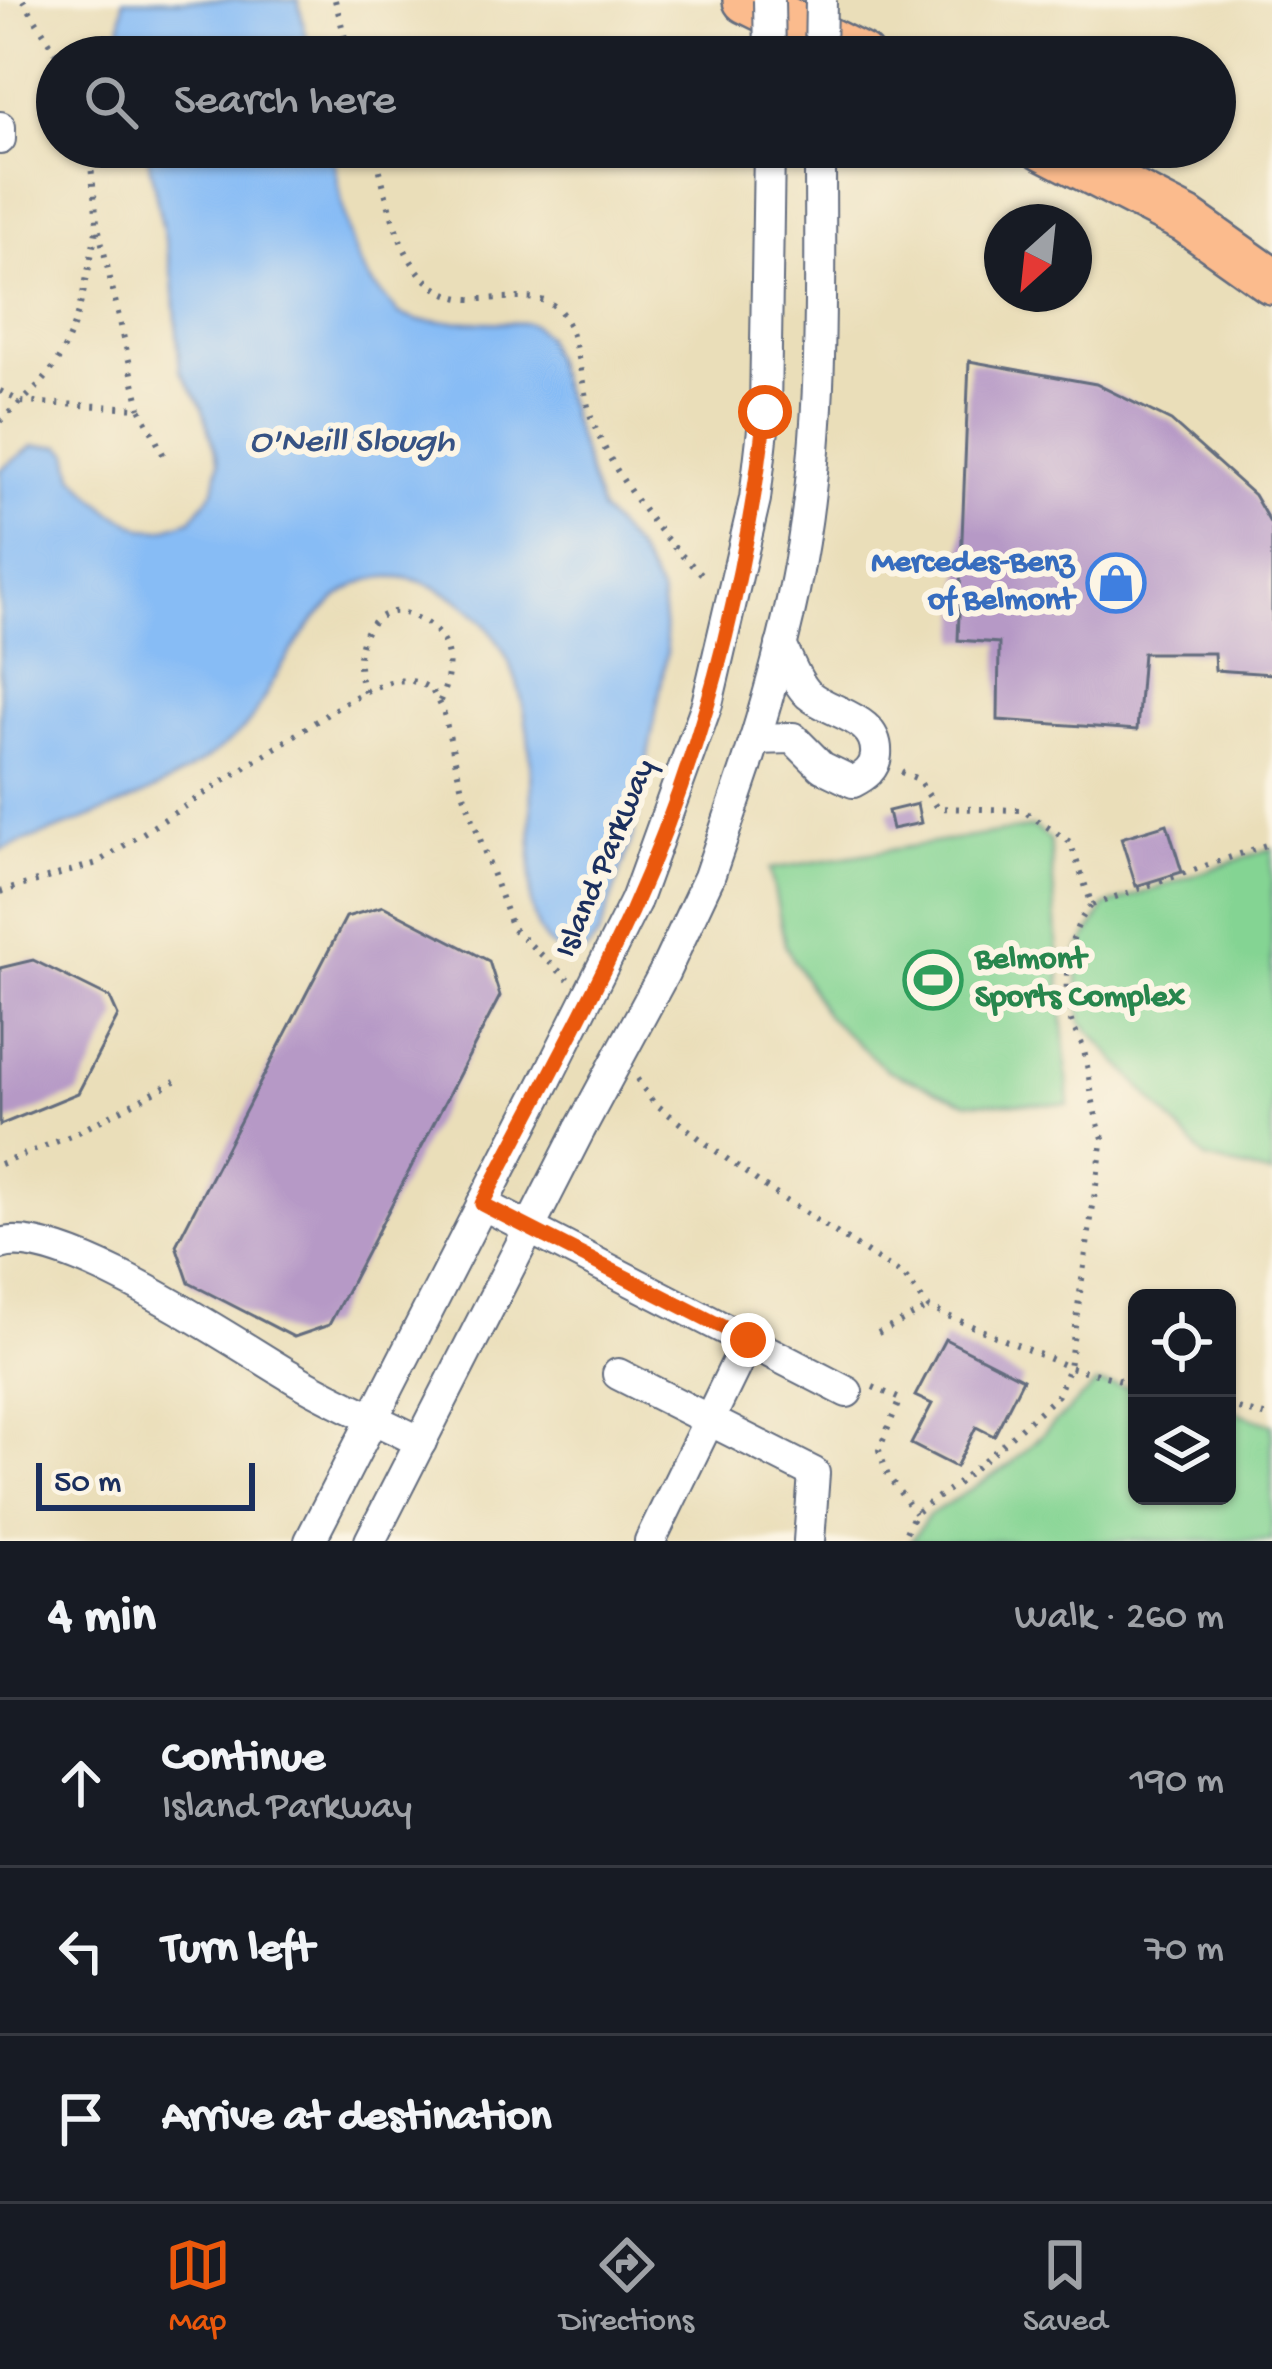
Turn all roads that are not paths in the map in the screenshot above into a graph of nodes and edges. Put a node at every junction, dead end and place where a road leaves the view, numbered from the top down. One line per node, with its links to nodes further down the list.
1 (746, 0): 5 (highway)
2 (770, 0): 4 (street, bridge)
3 (820, 0): 6 (street, bridge)
4 (770, 36)
5 (819, 36)
6 (820, 36)
7 (0, 127): 8 (street)
8 (0, 139)
9 (769, 168): 15 (street, Island Parkway, bridge)
10 (820, 168): 13 (street)
11 (1085, 168): 12 (highway)
12 (1272, 281)
13 (781, 645): 14 (street); 14 (street)
14 (751, 752): 16 (street, bridge)
15 (482, 1204): 16 (street); 21 (street, Island Parkway)
16 (531, 1226): 18 (street); 23 (street)
17 (0, 1244): 21 (street)
18 (748, 1340): 20 (street); 22 (street)
19 (618, 1374): 22 (street)
20 (858, 1389)
21 (374, 1418): 23 (street); 24 (street, Island Parkway)
22 (707, 1418): 26 (street); 27 (street)
23 (421, 1442): 25 (street)
24 (310, 1541)
25 (370, 1541)
26 (650, 1541)
27 (809, 1541)

